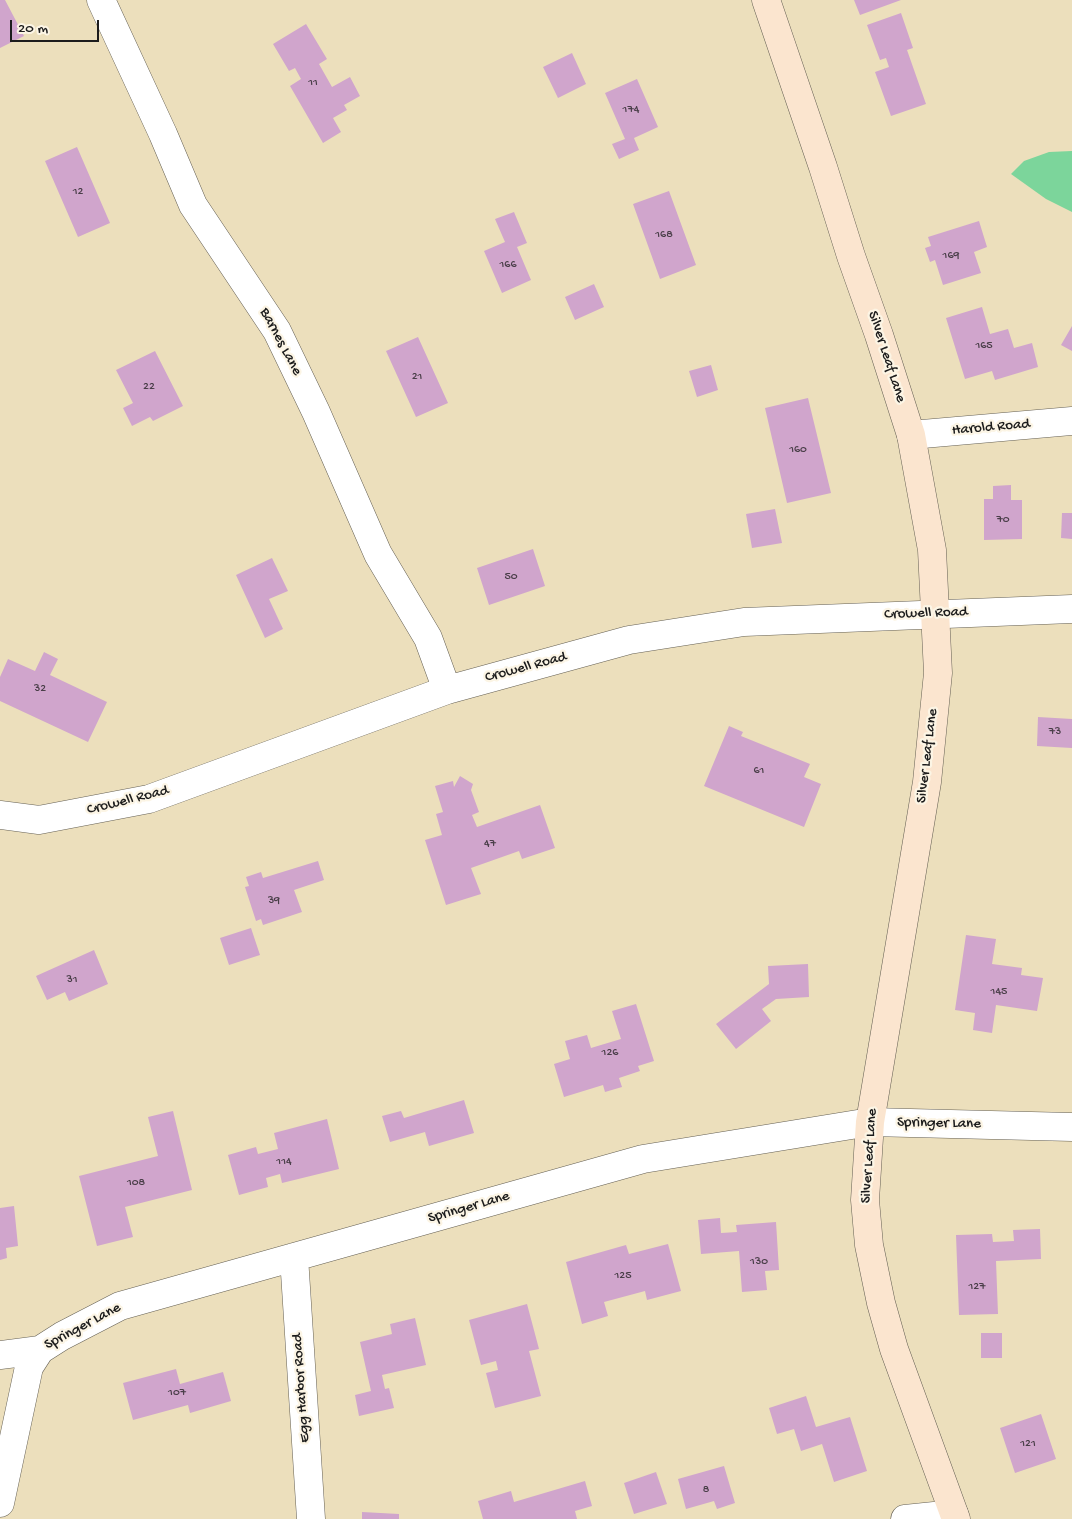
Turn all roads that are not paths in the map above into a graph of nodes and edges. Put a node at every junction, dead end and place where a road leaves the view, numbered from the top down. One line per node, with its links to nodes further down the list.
1 (101, 0): 7 (street, Barnes Lane)
2 (766, 0): 4 (street, Silver Leaf Lane)
3 (1072, 421): 4 (street, Harold Road)
4 (911, 435): 6 (street, Silver Leaf Lane)
5 (1072, 609): 6 (street, Crowell Road)
6 (935, 614): 7 (street, Crowell Road); 9 (street, Silver Leaf Lane)
7 (448, 690): 8 (street, Crowell Road)
8 (0, 814)
9 (870, 1122): 10 (street, Springer Lane); 11 (street, Springer Lane); 15 (street, Silver Leaf Lane)
10 (1072, 1127)
11 (294, 1257): 12 (street, Springer Lane); 16 (street, Egg Harbor Road)
12 (40, 1350): 13 (street); 14 (street, Springer Lane)
13 (0, 1356)
14 (0, 1503)
15 (955, 1516): 17 (street)
16 (310, 1519)
17 (905, 1519)

